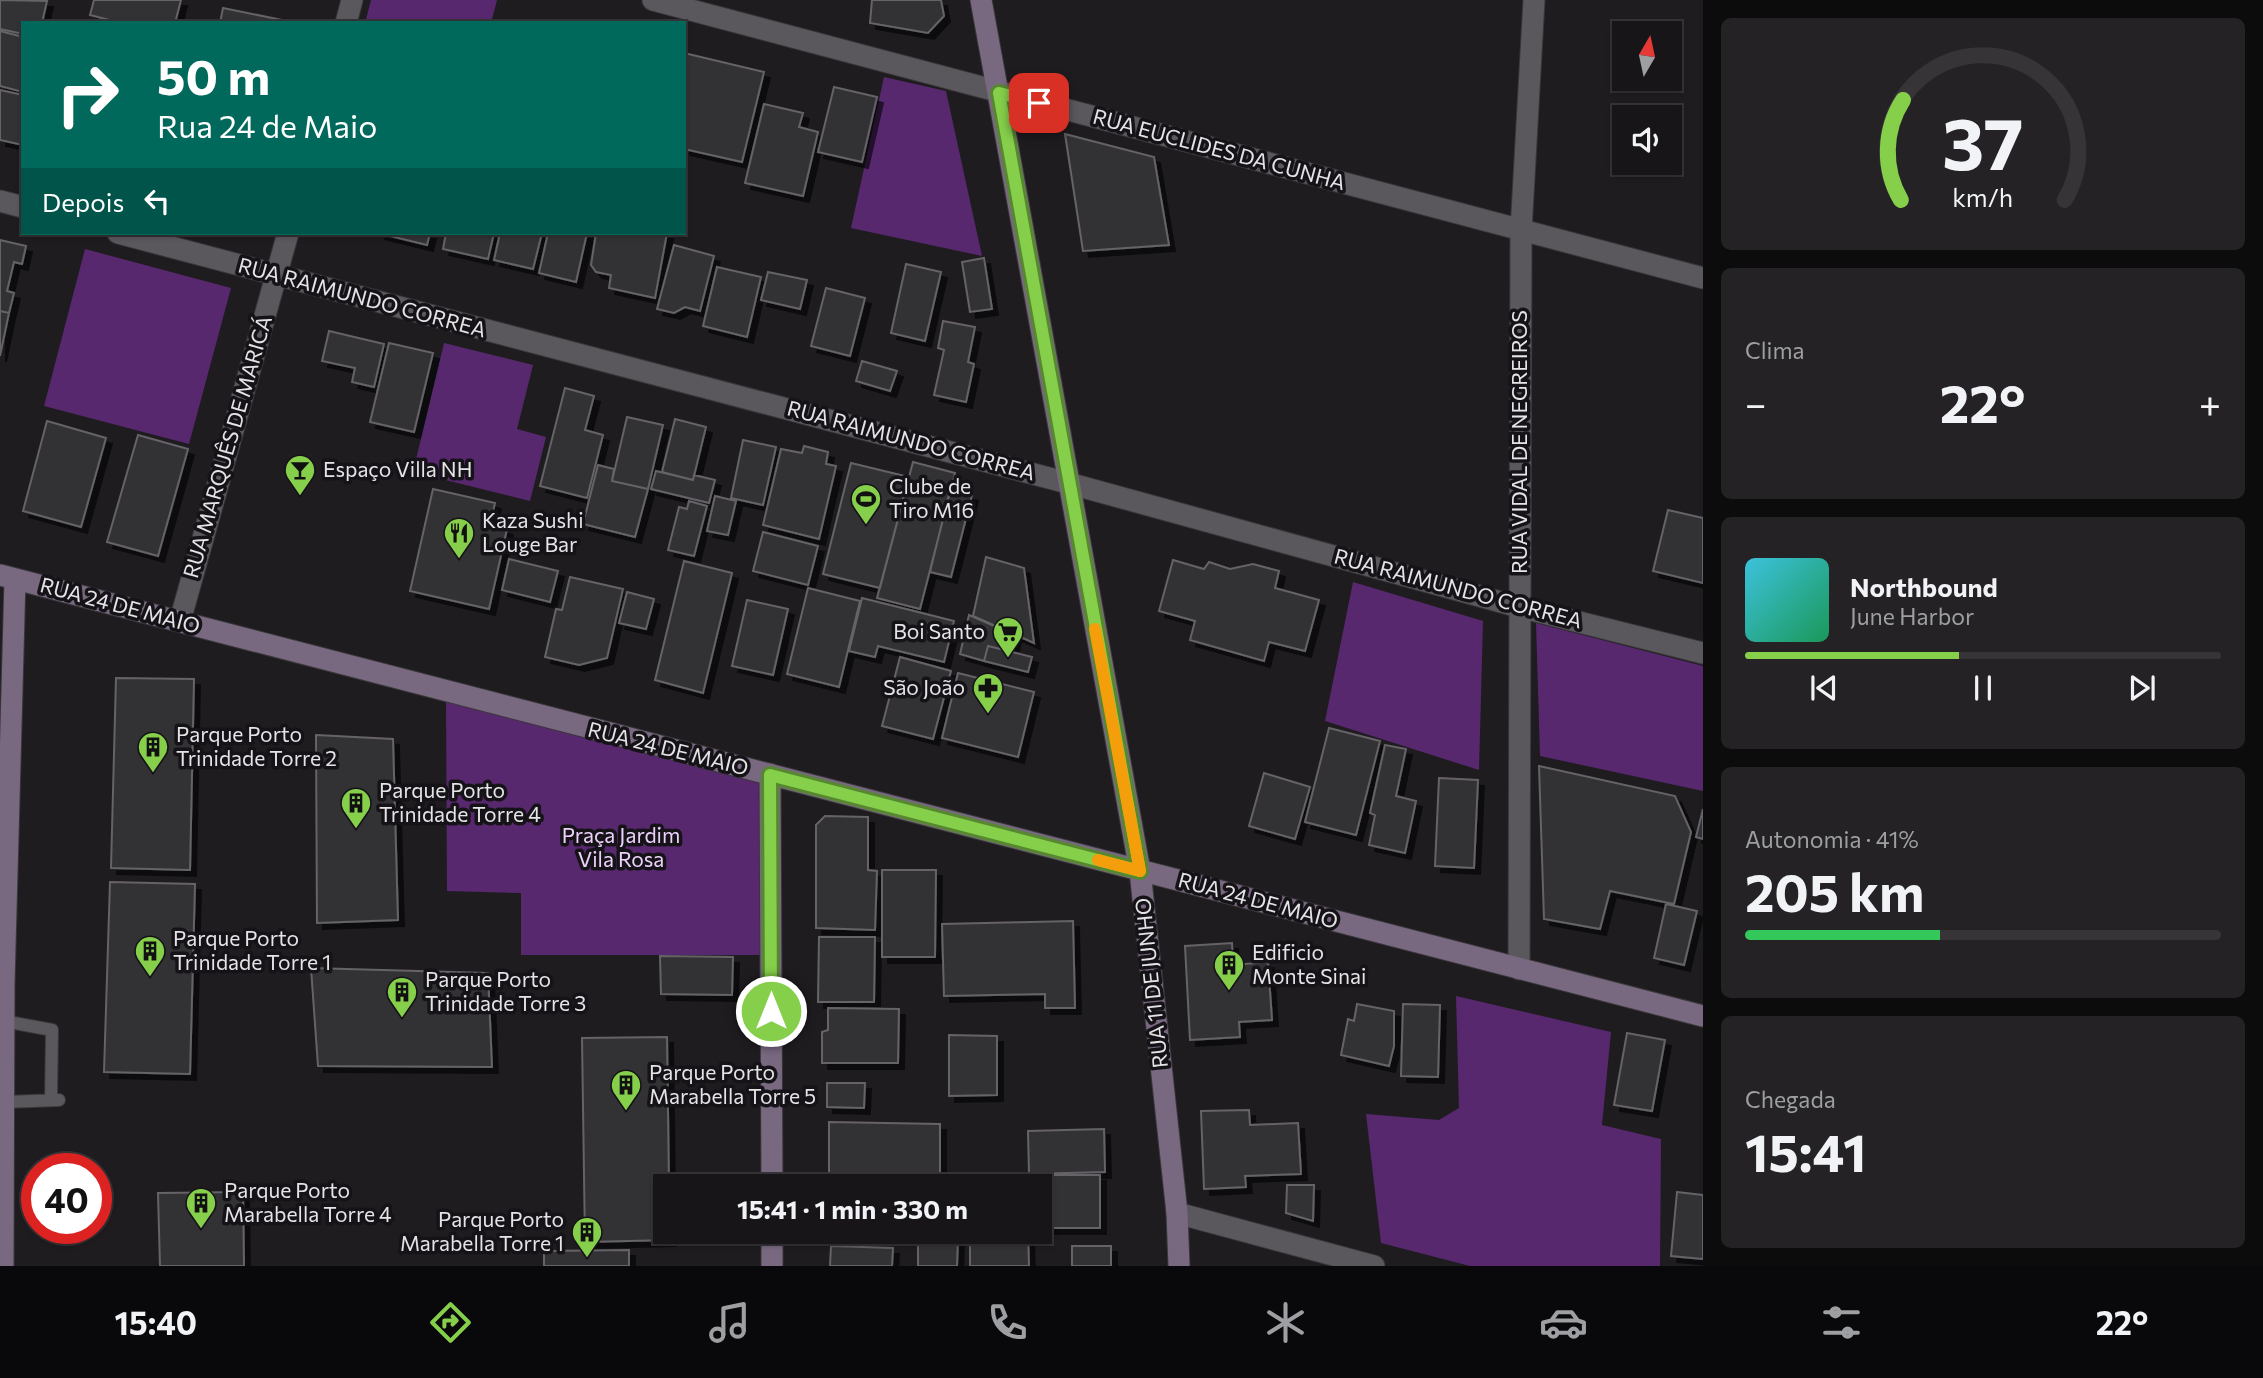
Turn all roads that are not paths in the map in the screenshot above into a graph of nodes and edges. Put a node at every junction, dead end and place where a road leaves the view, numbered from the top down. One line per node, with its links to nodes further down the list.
1 (352, 0): 5 (street)
2 (653, 0): 6 (street, RUA EUCLIDES DA CUNHA)
3 (981, 0): 6 (street, RUA 11 DE JUNHO)
4 (1534, 0): 9 (street, RUA VIDAL DE NEGREIROS)
5 (347, 21)
6 (999, 93): 9 (street, RUA EUCLIDES DA CUNHA); 14 (street, RUA 11 DE JUNHO)
7 (0, 201): 8 (street)
8 (21, 206)
9 (1521, 231): 13 (street, RUA EUCLIDES DA CUNHA); 16 (street, RUA VIDAL DE NEGREIROS)
10 (126, 235): 12 (street, RUA RAIMUNDO CORREA)
11 (287, 235): 12 (street, RUA MARQUÊS DE MARICÁ)
12 (276, 275): 14 (street, RUA RAIMUNDO CORREA); 17 (street, RUA MARQUÊS DE MARICÁ)
13 (1703, 278)
14 (1068, 483): 16 (street, RUA RAIMUNDO CORREA); 20 (street, RUA 11 DE JUNHO)
15 (8, 577): 17 (street, RUA 24 DE MAIO); 22 (street)
16 (1519, 607): 18 (street, RUA RAIMUNDO CORREA); 21 (street, RUA VIDAL DE NEGREIROS)
17 (180, 621): 19 (street, RUA 24 DE MAIO)
18 (1703, 653)
19 (770, 775): 20 (street, RUA 24 DE MAIO); 25 (street)
20 (1140, 871): 21 (street, RUA 24 DE MAIO); 26 (street, RUA 11 DE JUNHO)
21 (1519, 969): 23 (street, RUA 24 DE MAIO)
22 (3, 1010): 24 (street); 24 (lane)
23 (1703, 1016)
24 (5, 1101): 28 (street)
25 (772, 1174)
26 (1177, 1213): 30 (street, RUA 11 DE JUNHO); 31 (street)
27 (772, 1244): 29 (street)
28 (3, 1266)
29 (772, 1266)
30 (1179, 1266)
31 (1374, 1266)

